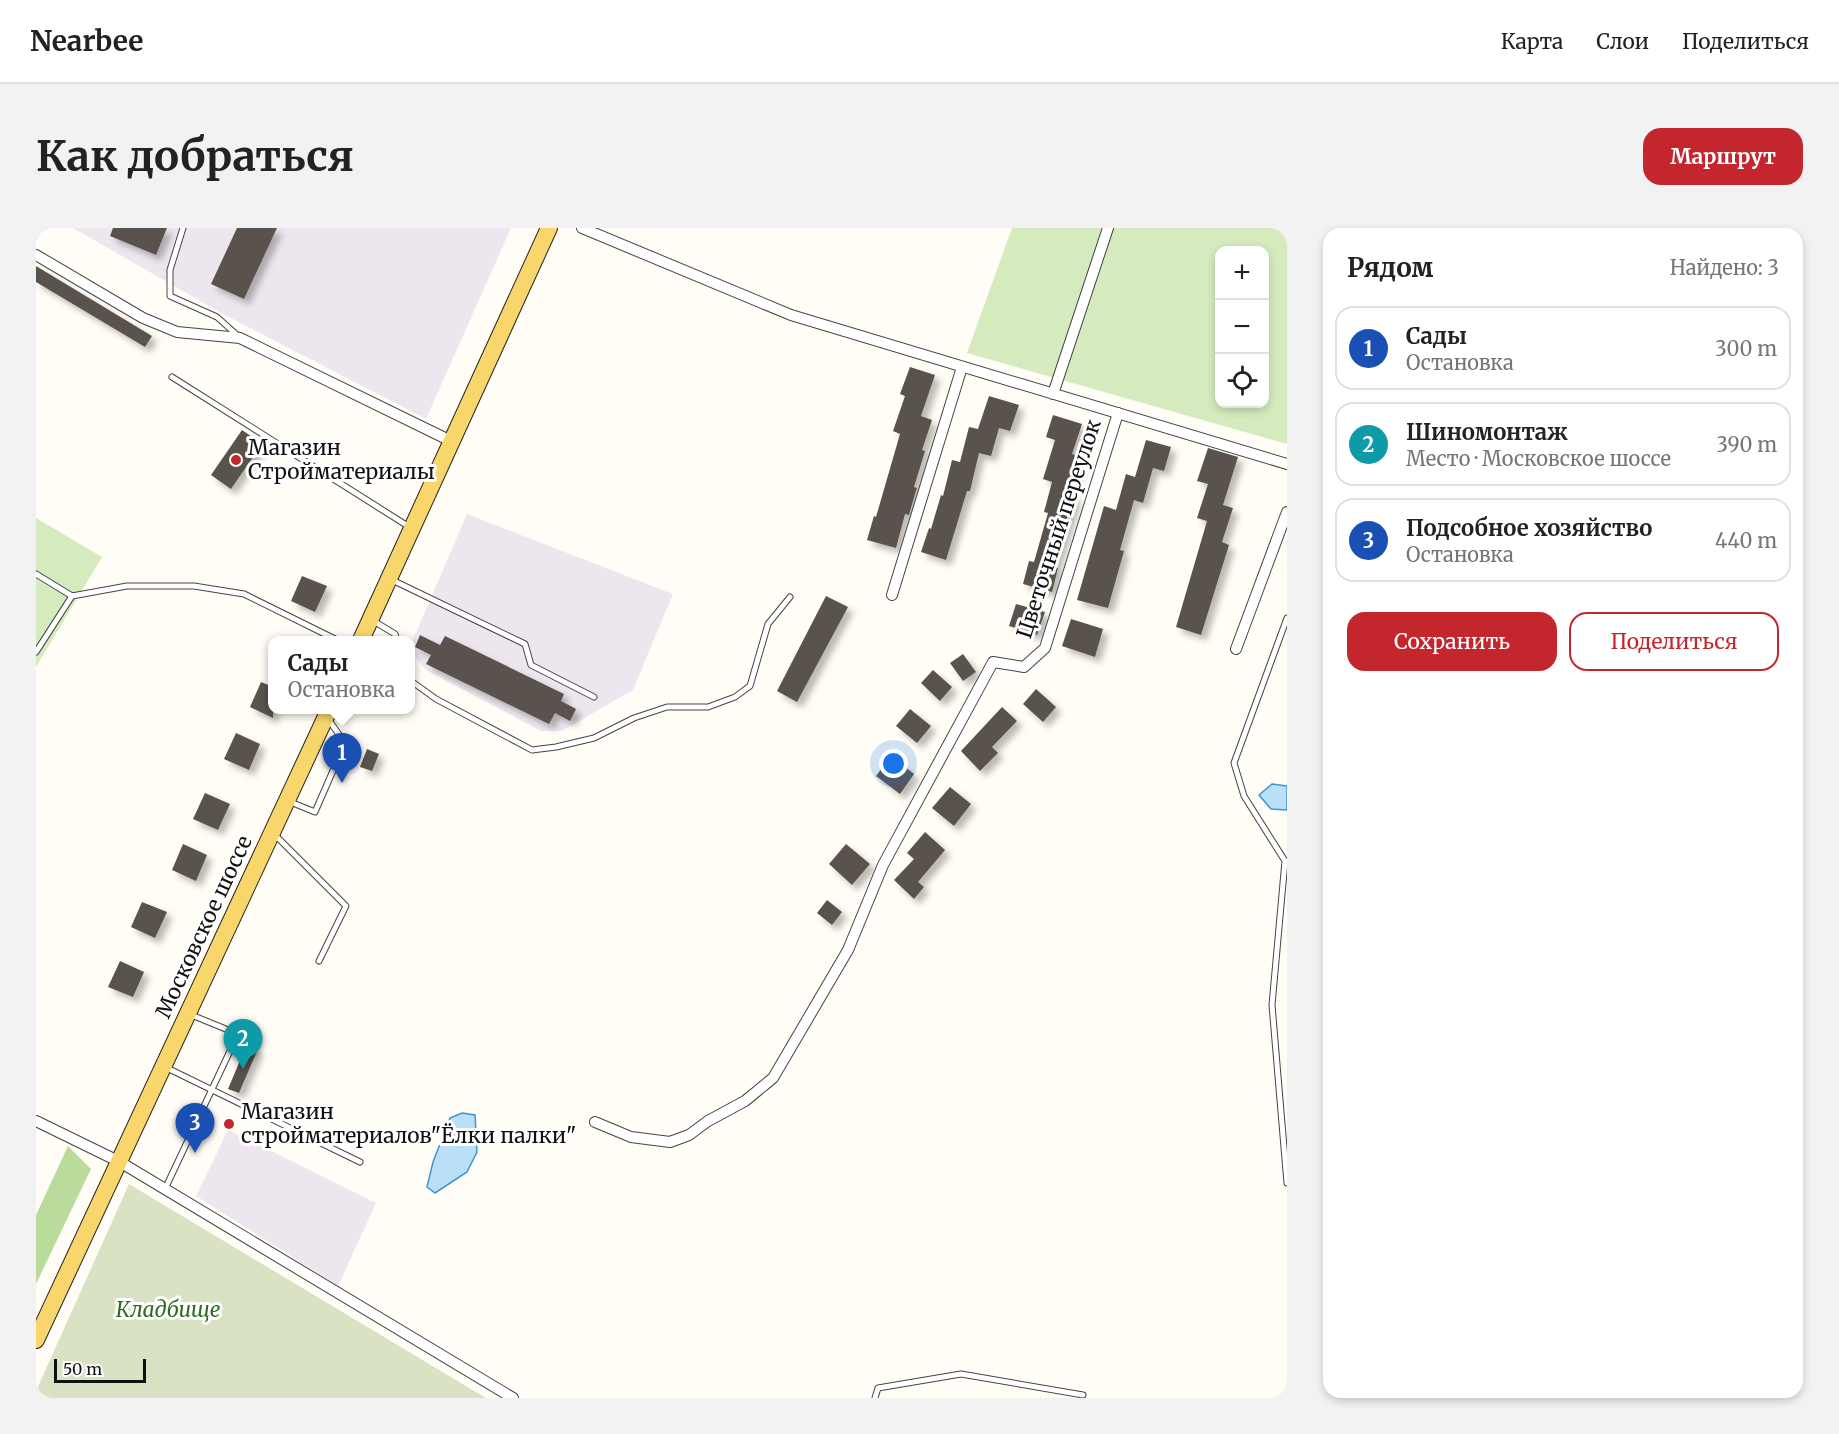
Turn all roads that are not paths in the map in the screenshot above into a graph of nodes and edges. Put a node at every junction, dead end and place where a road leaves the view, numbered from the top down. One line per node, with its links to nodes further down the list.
1 (183, 228): 6 (lane)
2 (549, 228): 11 (main road)
3 (582, 228): 7 (street)
4 (1108, 228): 9 (street)
5 (36, 255): 6 (street)
6 (240, 338): 11 (street)
7 (962, 367): 9 (street); 17 (street)
8 (172, 377): 14 (lane)
9 (1053, 394): 10 (street)
10 (1118, 413): 12 (street); 38 (street, Цветочный переулок)
11 (451, 441): 14 (main road)
12 (1287, 464)
13 (1287, 512): 25 (street)
14 (412, 528): 16 (main road)
15 (36, 574): 18 (lane)
16 (389, 579): 21 (main road); 28 (lane)
17 (892, 595)
18 (72, 596): 22 (lane); 26 (lane)
19 (790, 597): 27 (lane)
20 (1287, 618): 41 (lane)
21 (370, 619): 23 (main road); 24 (lane)
22 (329, 636)
23 (362, 636)
24 (396, 636)
25 (1236, 649)
26 (36, 652)
27 (415, 684)
28 (594, 697)
29 (327, 714): 31 (main road, Московское шоссе)
30 (328, 714): 31 (lane)
31 (287, 800): 32 (main road, Московское шоссе)
32 (272, 832): 33 (lane); 34 (main road, Московское шоссе)
33 (319, 961)
34 (189, 1014): 35 (main road, Московское шоссе); 36 (lane)
35 (164, 1067): 36 (lane); 39 (main road, Московское шоссе)
36 (212, 1089): 40 (lane); 42 (lane)
37 (36, 1121): 39 (street)
38 (595, 1122)
39 (120, 1162): 42 (street); 43 (main road, Московское шоссе)
40 (360, 1162)
41 (1287, 1183)
42 (165, 1188): 45 (street)
43 (36, 1340)
44 (1083, 1395): 46 (lane)
45 (513, 1398)
46 (875, 1398)

